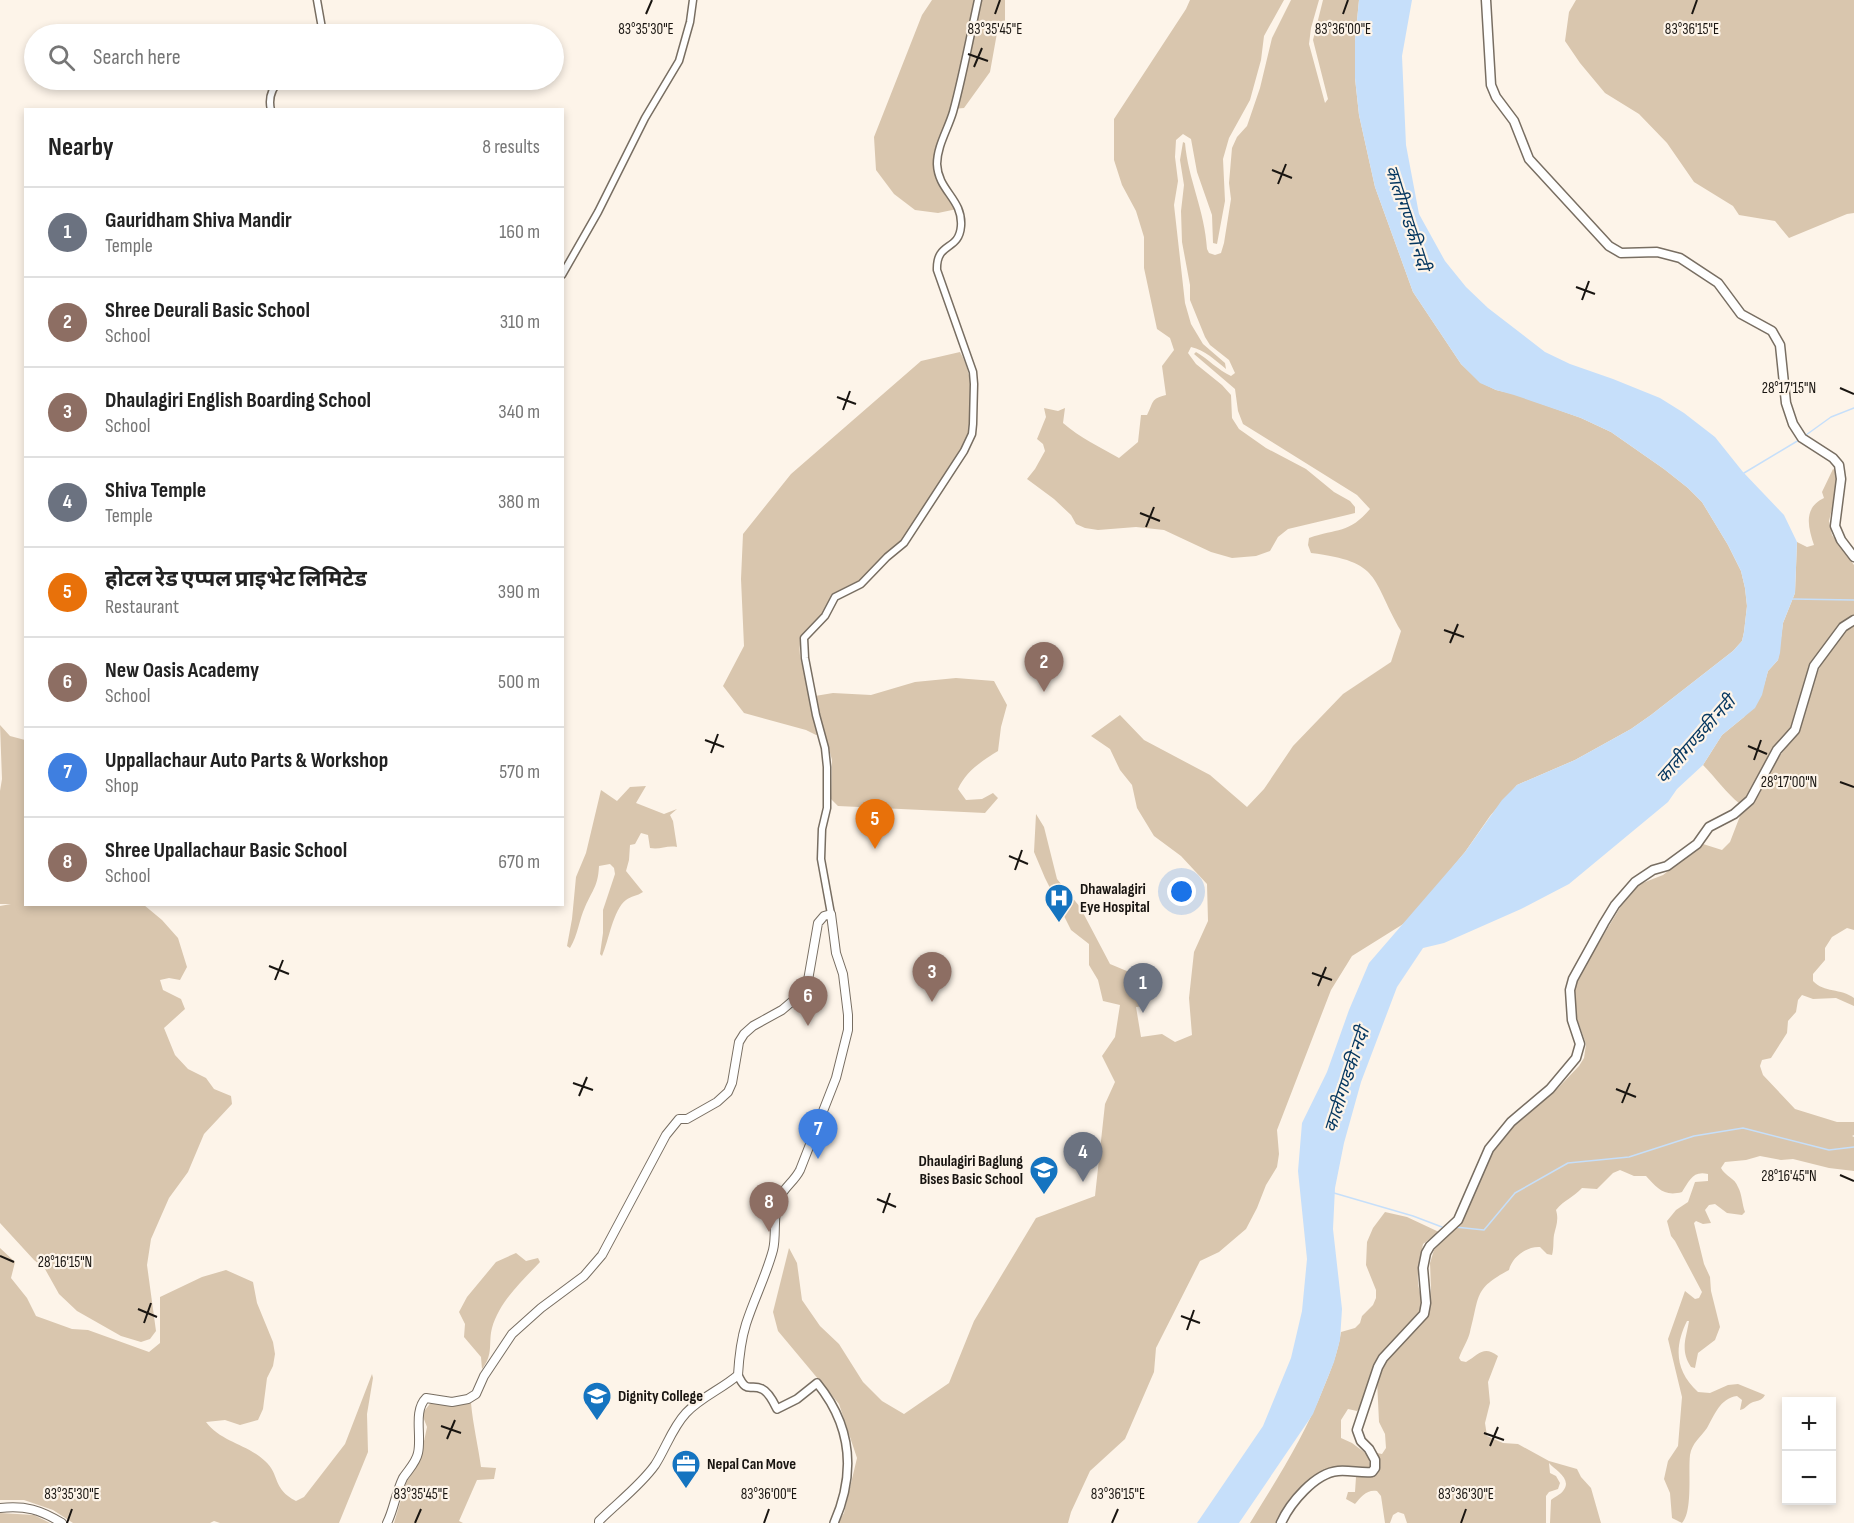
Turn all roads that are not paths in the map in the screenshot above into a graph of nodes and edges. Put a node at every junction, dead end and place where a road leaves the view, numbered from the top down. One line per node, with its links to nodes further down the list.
1 (317, 0): 5 (street)
2 (693, 0): 8 (street)
3 (978, 0): 11 (street)
4 (1486, 0): 9 (highway)
5 (321, 24)
6 (273, 90): 7 (street)
7 (271, 108)
8 (564, 272)
9 (1854, 557)
10 (1854, 621): 18 (highway)
11 (831, 914): 12 (main road); 15 (main road)
12 (738, 1375): 16 (main road); 17 (main road)
13 (0, 1508): 14 (main road)
14 (62, 1523)
15 (387, 1523)
16 (599, 1523)
17 (834, 1523)
18 (1281, 1523)

